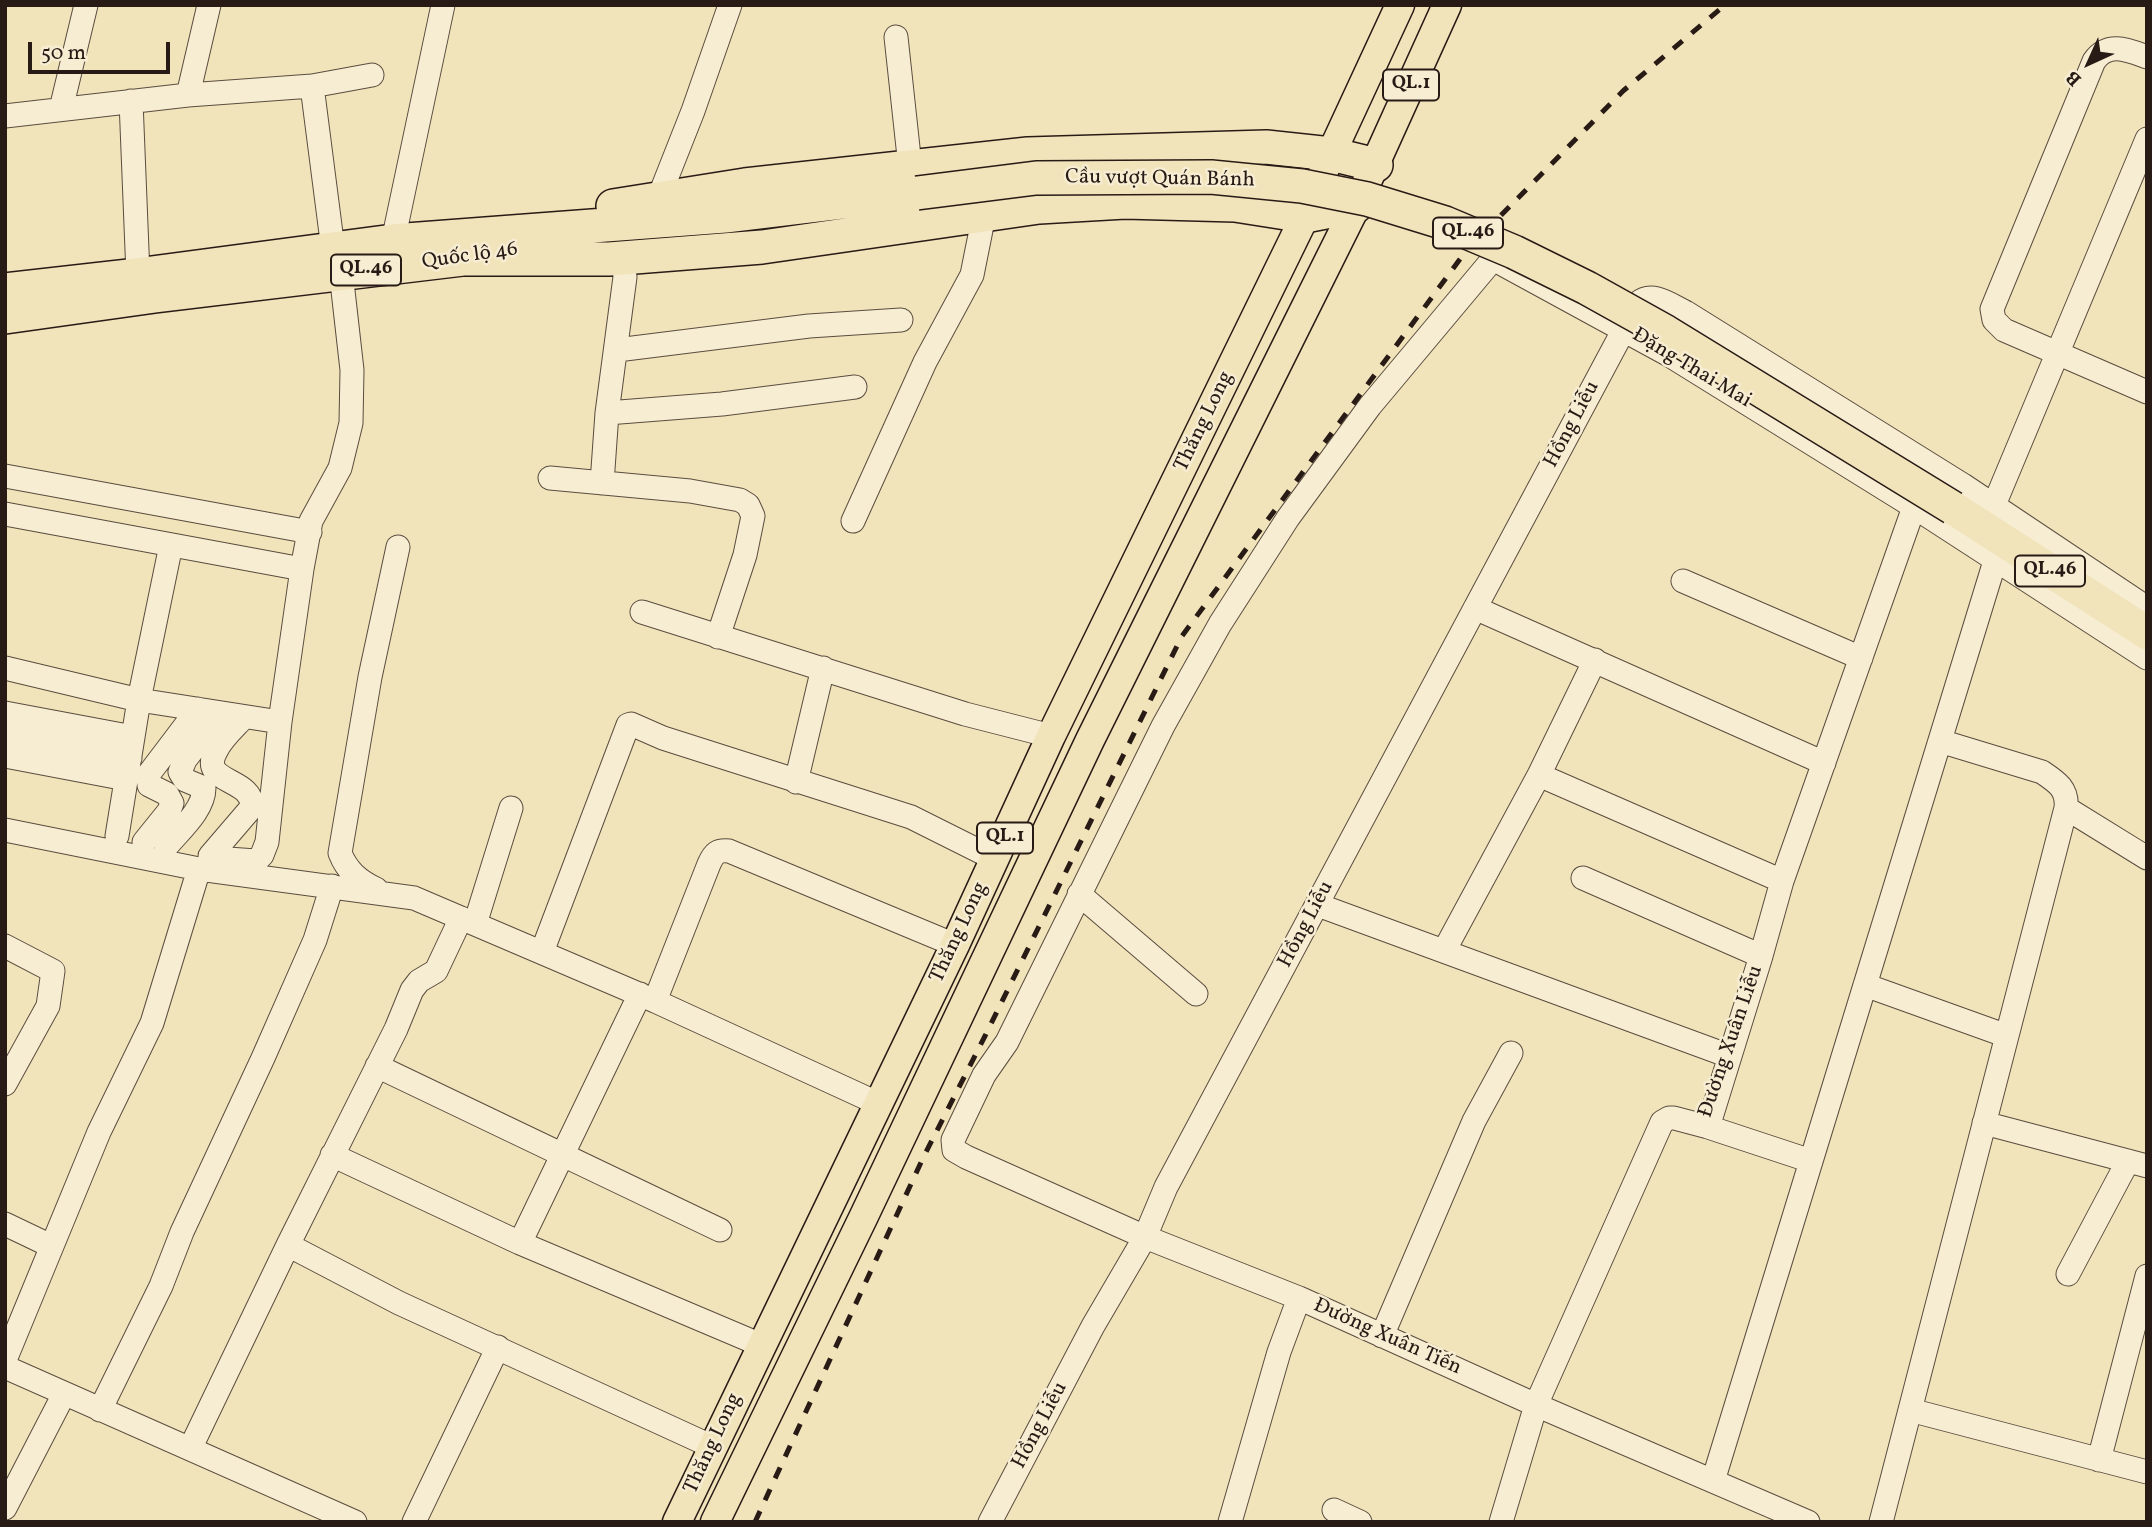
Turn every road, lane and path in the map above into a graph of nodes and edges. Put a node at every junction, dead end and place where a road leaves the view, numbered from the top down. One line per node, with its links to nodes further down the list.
1 (86, 5): 13 (street)
2 (209, 5): 11 (street)
3 (443, 5): 23 (street)
4 (730, 5): 19 (street)
5 (1400, 5): 16 (main road, QL.1)
6 (1447, 5): 17 (main road, QL.1)
7 (896, 37): 18 (street)
8 (2147, 57): 33 (street)
9 (372, 75): 10 (street)
10 (312, 86): 11 (street); 26 (street)
11 (188, 95): 12 (street)
12 (131, 102): 13 (street); 27 (street)
13 (61, 109): 14 (street)
14 (5, 117)
15 (2147, 139): 33 (street)
16 (1331, 154): 17 (highway); 18 (highway); 22 (main road, Thăng Long / QL.1)
17 (1376, 165): 20 (main road, Thăng Long / QL.1)
18 (914, 179): 19 (highway); 24 (highway, Quốc lộ 46 / QL.46); 55 (highway, Cầu vượt Quán Bánh / QL.46, bridge)
19 (659, 197): 24 (highway)
20 (1356, 206): 22 (highway); 96 (main road, Thăng Long / QL.1)
21 (984, 215): 22 (highway); 25 (highway); 45 (street)
22 (1305, 216): 68 (main road, Thăng Long / QL.1)
23 (393, 241): 24 (highway, Quốc lộ 46 / QL.46); 26 (highway, Quốc lộ 46 / QL.46)
24 (475, 246): 25 (highway); 26 (highway, Quốc lộ 46 / QL.46)
25 (623, 258): 32 (street)
26 (337, 261): 27 (highway, Quốc lộ 46 / QL.46); 29 (highway, Quốc lộ 46 / QL.46); 46 (street)
27 (138, 275): 28 (highway, Quốc lộ 46 / QL.46)
28 (5, 290)
29 (5, 317)
30 (901, 320): 32 (street)
31 (1624, 329): 34 (street, Đặng Thai Mai); 37 (street, Đặng Thai Mai); 52 (street, Hồng Liễu); 88 (street)
32 (617, 350): 38 (street)
33 (2058, 353): 36 (street); 42 (street)
34 (1759, 358): 37 (street); 42 (street, Đặng Thai Mai)
35 (855, 387): 38 (street)
36 (2147, 392)
37 (1735, 396): 43 (street, Đặng Thai Mai)
38 (607, 413): 41 (street)
39 (5, 476): 46 (street)
40 (550, 478): 41 (street)
41 (602, 483): 56 (street)
42 (1994, 505): 53 (street, Đặng Thai Mai)
43 (1914, 508): 49 (street, Đặng Thai Mai); 57 (street, Đường Xuân Liễu)
44 (5, 514): 47 (street)
45 (853, 521)
46 (310, 532): 50 (street)
47 (170, 545): 50 (street); 62 (street)
48 (398, 547): 87 (street)
49 (1995, 561): 58 (street, Đặng Thai Mai); 69 (street)
50 (302, 569): 66 (street)
51 (1682, 582): 57 (street)
52 (1475, 608): 59 (street); 89 (street, Hồng Liễu)
53 (2147, 608)
54 (642, 612): 56 (street)
55 (2147, 633)
56 (718, 637): 61 (street)
57 (1861, 658): 72 (street, Đường Xuân Liễu)
58 (2147, 658)
59 (1595, 660): 72 (street); 73 (street)
60 (5, 668): 62 (street)
61 (824, 668): 68 (street); 74 (street)
62 (139, 700): 63 (street); 71 (street)
63 (209, 711): 65 (street); 80 (street); 80 (street)
64 (5, 713): 71 (street)
65 (244, 717): 66 (street); 83 (street)
66 (280, 722): 83 (street)
67 (5, 734): 71 (street)
68 (1051, 736): 82 (main road, Thăng Long / QL.1)
69 (1940, 741): 76 (street); 97 (street)
70 (5, 756): 71 (street)
71 (130, 758): 79 (street)
72 (1824, 763): 85 (street, Đường Xuân Liễu)
73 (1539, 775): 85 (street); 93 (street)
74 (796, 782): 82 (street); 94 (street)
75 (511, 808): 90 (street)
76 (2066, 808): 81 (street); 100 (street)
77 (5, 815): 79 (street)
78 (5, 830): 83 (street)
79 (117, 836): 80 (street)
80 (155, 844): 83 (street)
81 (2147, 858)
82 (995, 859): 91 (main road, Thăng Long / QL.1)
83 (205, 862): 86 (street); 117 (street)
84 (1583, 878): 95 (street)
85 (1782, 881): 95 (street, Đường Xuân Liễu)
86 (332, 886): 87 (street); 129 (street)
87 (386, 893): 90 (street)
88 (1079, 894): 98 (street); 114 (street, Đường Xuân Tiến)
89 (1318, 905): 93 (street); 114 (street, Hồng Liễu)
90 (468, 921): 94 (street); 103 (street)
91 (955, 945): 96 (main road); 99 (street); 105 (main road, Thăng Long / QL.1)
92 (5, 946): 104 (street)
93 (1444, 951): 102 (street)
94 (542, 952): 99 (street)
95 (1761, 956): 102 (street, Đường Xuân Liễu)
96 (987, 959): 142 (main road, Thăng Long / QL.1)
97 (1865, 985): 100 (street); 110 (street)
98 (1196, 993)
99 (648, 998): 105 (street); 109 (street)
100 (2007, 1036): 106 (street)
101 (1511, 1053): 122 (street)
102 (1729, 1056): 107 (street, Đường Xuân Liễu)
103 (377, 1066): 108 (street); 109 (street)
104 (5, 1084)
105 (877, 1103): 123 (main road, Thăng Long / QL.1)
106 (1984, 1123): 111 (street); 130 (street)
107 (1708, 1127): 110 (street); 128 (street, Đường Xuân Liễu)
108 (332, 1155): 115 (street); 116 (street)
109 (562, 1156): 113 (street); 115 (street)
110 (1811, 1161): 135 (street)
111 (2137, 1164): 118 (street)
112 (5, 1224): 117 (street)
113 (720, 1230)
114 (1145, 1237): 120 (street, Đường Xuân Tiến); 143 (street, Hồng Liễu)
115 (520, 1243): 123 (street)
116 (288, 1245): 124 (street); 132 (street)
117 (51, 1246): 121 (street)
118 (2068, 1273)
119 (2147, 1276): 133 (street)
120 (1299, 1298): 122 (street, Đường Xuân Tiến); 144 (street)
121 (14, 1312): 125 (street)
122 (1382, 1336): 128 (street, Đường Xuân Tiến)
123 (761, 1345): 131 (main road, Thăng Long / QL.1)
124 (498, 1347): 131 (street); 140 (street)
125 (5, 1360)
126 (5, 1367): 127 (street)
127 (64, 1394): 129 (street); 136 (street)
128 (1536, 1405): 135 (street, Đường Xuân Tiến); 146 (street, Đường Xuân Liễu)
129 (100, 1410): 132 (street)
130 (1910, 1410): 133 (street); 148 (street)
131 (713, 1447): 141 (main road, Thăng Long / QL.1)
132 (190, 1449): 139 (street)
133 (2099, 1460): 134 (street)
134 (2147, 1472)
135 (1713, 1481): 138 (street, Đường Xuân Tiến)
136 (5, 1508)
137 (1334, 1510): 145 (street)
138 (1756, 1512): 147 (street, Đường Xuân Tiến)
139 (355, 1522)
140 (414, 1522)
141 (677, 1522)
142 (715, 1522)
143 (990, 1522)
144 (1230, 1522)
145 (1360, 1522)
146 (1501, 1522)
147 (1808, 1522)
148 (1881, 1522)

